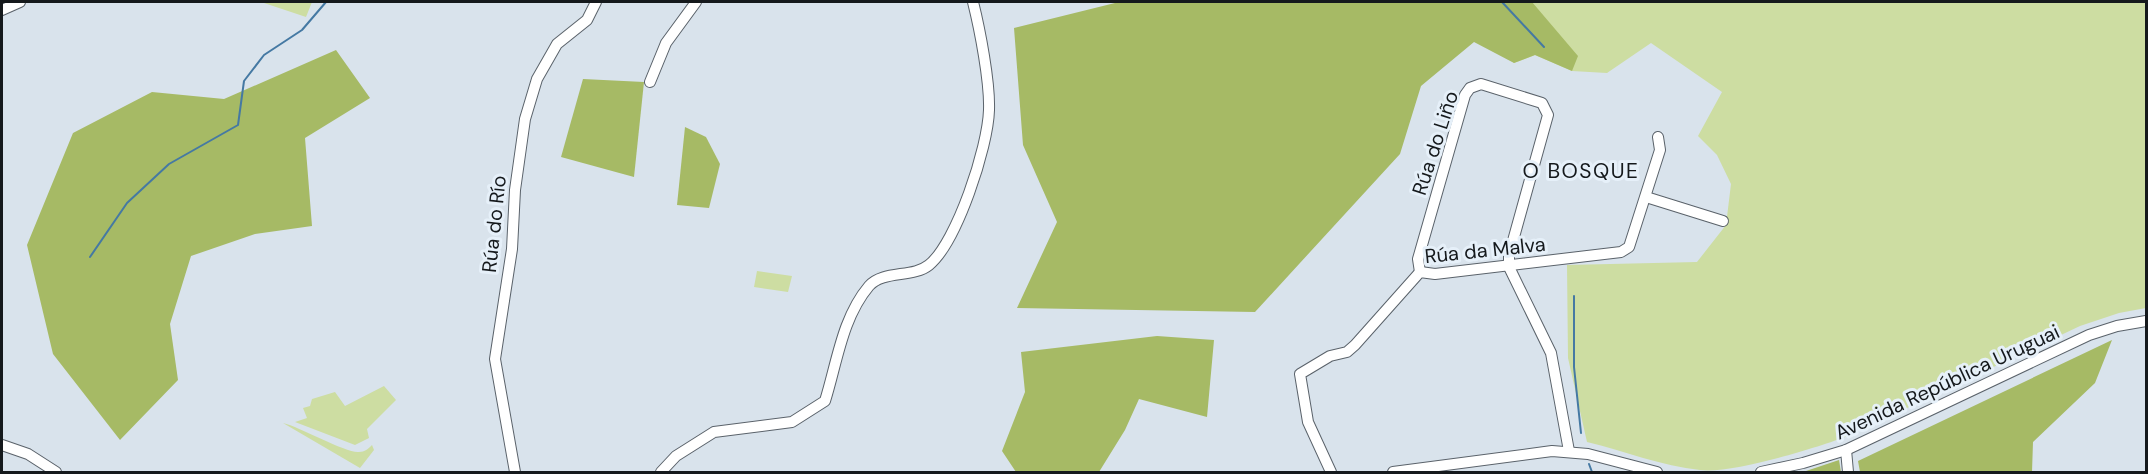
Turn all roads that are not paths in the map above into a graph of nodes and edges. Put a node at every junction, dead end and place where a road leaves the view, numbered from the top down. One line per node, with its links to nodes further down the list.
1 (20, 2): 5 (street)
2 (596, 2): 17 (street, Rúa do Río)
3 (696, 2): 6 (street)
4 (973, 2): 18 (street)
5 (2, 10)
6 (650, 82)
7 (1658, 137): 8 (street, Rúa da Malva)
8 (1646, 196): 9 (street); 10 (street, Rúa da Malva)
9 (1723, 221)
10 (1509, 267): 11 (street, Rúa da Malva); 11 (street, Rúa do Liño); 15 (street)
11 (1420, 272): 19 (street, Rúa da Malva)
12 (2146, 321): 14 (street, Avenida República Uruguai)
13 (2, 445): 16 (street)
14 (1846, 450): 22 (street, Avenida República Uruguai); 23 (street)
15 (1569, 452): 20 (street); 21 (street)
16 (56, 472)
17 (514, 472)
18 (661, 472)
19 (1331, 472)
20 (1393, 472)
21 (1657, 472)
22 (1761, 472)
23 (1848, 472)

